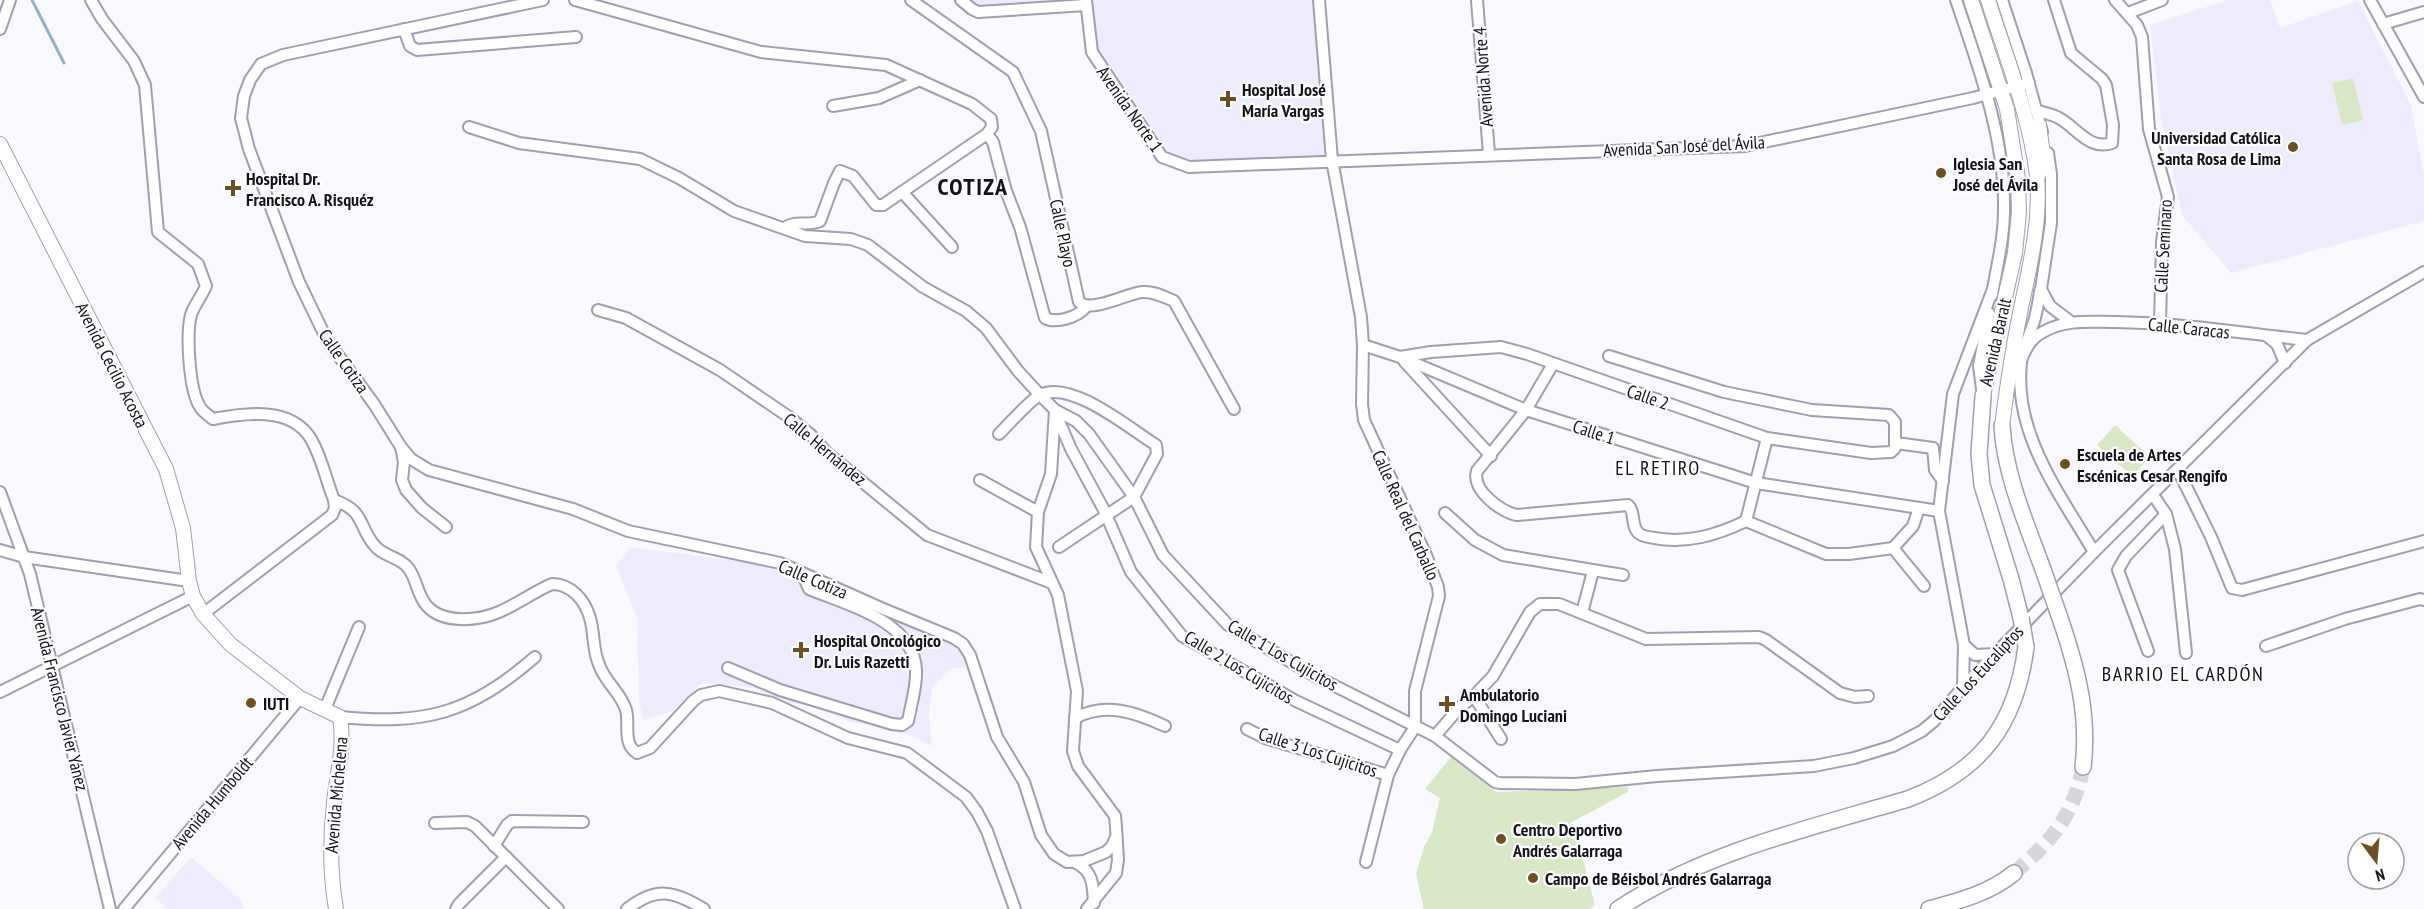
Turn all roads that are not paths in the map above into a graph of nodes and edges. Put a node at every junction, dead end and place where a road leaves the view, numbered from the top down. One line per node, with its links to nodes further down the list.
1 (9, 0): 21 (street)
2 (91, 0): 74 (street)
3 (543, 0): 22 (street, Calle Cotiza)
4 (575, 0): 24 (street)
5 (911, 0): 44 (street, Calle Playo)
6 (961, 0): 17 (street)
7 (1318, 0): 36 (street, Calle Real del Carballo)
8 (1477, 0): 35 (street, Avenida Norte 4)
9 (1956, 0): 27 (street, Avenida Baralt)
10 (1971, 0): 26 (main road, Avenida Baralt)
11 (1988, 0): 25 (main road, Avenida Baralt)
12 (2002, 0): 25 (street, Avenida Baralt)
13 (2054, 0): 30 (street)
14 (2115, 0): 19 (street, Calle Seminaro)
15 (2162, 0): 19 (street)
16 (2370, 0): 20 (street)
17 (1086, 2): 36 (street, Avenida Norte 1)
18 (2424, 12): 20 (street)
19 (2128, 13): 47 (street, Calle Seminaro)
20 (2383, 24): 28 (street)
21 (0, 29)
22 (404, 29): 23 (street); 65 (street, Calle Cotiza)
23 (576, 37)
24 (920, 80): 29 (street); 33 (street)
25 (2023, 85): 26 (street, Avenida San José del Ávila); 30 (street, Avenida Baralt); 37 (main road, Avenida Baralt)
26 (2001, 90): 27 (street, Avenida San José del Ávila); 57 (main road, Avenida Baralt)
27 (1986, 94): 35 (street, Avenida San José del Ávila); 42 (street, Avenida Baralt)
28 (2424, 97)
29 (833, 106)
30 (2036, 110): 31 (street, Avenida Baralt)
31 (2039, 125): 37 (main road); 43 (street, Avenida Baralt)
32 (469, 127): 39 (street)
33 (987, 134): 38 (street); 44 (street)
34 (0, 144): 92 (main road, Avenida Cecilio Acosta)
35 (1489, 154): 36 (street, Avenida San José del Ávila)
36 (1332, 160): 50 (street, Calle Real del Carballo)
37 (2037, 177): 61 (main road, Avenida Baralt)
38 (902, 192): 39 (street); 40 (street)
39 (784, 228): 56 (street)
40 (951, 247)
41 (2424, 272): 49 (street, Calle Los Eucaliptos)
42 (1993, 289): 57 (street, Avenida Baralt); 69 (street)
43 (2041, 289): 46 (street); 53 (street, Avenida Baralt)
44 (1086, 307): 58 (street)
45 (598, 310): 93 (street, Calle Hernández)
46 (2071, 321): 47 (street, Calle Caracas); 53 (street)
47 (2160, 323): 48 (street, Calle Caracas)
48 (2267, 336): 49 (street, Calle Caracas); 54 (street)
49 (2307, 340): 54 (street, Calle Los Eucaliptos)
50 (1364, 345): 52 (street, Calle 1); 117 (street, Calle Real del Carballo)
51 (1609, 356): 64 (street)
52 (1400, 357): 55 (street, Calle 2); 60 (street, Calle 1); 66 (street)
53 (2021, 360): 87 (street)
54 (2284, 363): 67 (street, Calle Los Eucaliptos)
55 (1553, 364): 60 (street); 63 (street, Calle 2)
56 (1040, 395): 59 (street); 62 (street); 73 (street)
57 (1983, 396): 141 (highway, bridge)
58 (1234, 409)
59 (1055, 410): 73 (street, Calle 1 Los Cujicitos); 77 (street); 79 (street, Calle 2 Los Cujicitos)
60 (1526, 410): 66 (street); 70 (street, Calle 1)
61 (2002, 426): 122 (highway, bridge)
62 (999, 434)
63 (1767, 438): 64 (street, Calle 2); 70 (street)
64 (1896, 446): 69 (street, Calle 2)
65 (401, 447): 82 (street); 90 (street, Calle Cotiza)
66 (1491, 456): 81 (street)
67 (2178, 470): 72 (street, Calle Los Eucaliptos); 83 (street)
68 (980, 480): 77 (street)
69 (1943, 481): 76 (street)
70 (1756, 483): 75 (street, Calle 1); 81 (street)
71 (0, 492): 88 (street, Avenida Francisco Javier Yánez)
72 (2153, 495): 80 (street); 87 (street, Calle Los Eucaliptos)
73 (1134, 497): 79 (street); 117 (street, Calle 1 Los Cujicitos)
74 (334, 500): 98 (street); 140 (street)
75 (1919, 508): 76 (street, Calle 1); 85 (street)
76 (1939, 511): 100 (street)
77 (1038, 512): 93 (street)
78 (1445, 513): 89 (street)
79 (1106, 514): 84 (street); 121 (street, Calle 2 Los Cujicitos)
80 (2166, 514): 102 (street); 103 (street)
81 (1746, 521): 85 (street)
82 (446, 527)
83 (2424, 541)
84 (1059, 547)
85 (1893, 548): 94 (street)
86 (0, 550): 88 (street)
87 (2094, 552): 104 (street, Calle Los Eucaliptos)
88 (24, 556): 92 (street); 106 (street, Avenida Francisco Javier Yánez)
89 (1593, 571): 91 (street); 97 (street)
90 (802, 573): 107 (street); 130 (street, Calle Cotiza)
91 (1623, 575)
92 (189, 581): 95 (main road, Avenida Cecilio Acosta)
93 (1052, 583): 115 (street)
94 (1924, 586)
95 (193, 597): 98 (main road, Avenida Cecilio Acosta); 106 (street)
96 (2424, 600): 101 (street)
97 (1582, 613): 110 (street); 111 (street)
98 (203, 614): 112 (main road, Avenida Cecilio Acosta)
99 (359, 627): 113 (street)
100 (1964, 645): 104 (street); 108 (street)
101 (2266, 646)
102 (2148, 651)
103 (2186, 653)
104 (1994, 654): 108 (street, Calle Los Eucaliptos)
105 (535, 657): 114 (street)
106 (52, 665): 109 (street); 133 (street, Avenida Francisco Javier Yánez)
107 (728, 668)
108 (1963, 687): 119 (street, Calle Los Eucaliptos)
109 (0, 692)
110 (1474, 696): 119 (street); 120 (street)
111 (1868, 696)
112 (300, 698): 113 (main road, Avenida Cecilio Acosta); 134 (street, Avenida Humboldt)
113 (325, 709): 114 (main road, Avenida Cecilio Acosta)
114 (339, 717): 135 (main road, Avenida Michelena)
115 (1075, 718): 116 (street); 126 (street)
116 (1165, 726)
117 (1415, 727): 119 (street, Calle Los Eucaliptos); 121 (street)
118 (1247, 729): 123 (street, Calle 3 Los Cujicitos)
119 (1435, 736)
120 (1501, 739)
121 (1400, 750): 123 (street)
122 (2083, 766)
123 (1388, 775): 129 (street)
124 (583, 822): 127 (street)
125 (435, 823): 127 (street)
126 (1116, 837): 130 (street); 132 (street)
127 (494, 846): 128 (street)
128 (506, 857): 136 (street); 137 (street)
129 (1366, 862)
130 (1076, 863): 132 (street)
131 (2014, 873): 142 (highway)
132 (1090, 906)
133 (110, 909)
134 (124, 909)
135 (336, 909)
136 (456, 909)
137 (558, 909)
138 (627, 909): 139 (street)
139 (704, 909)
140 (1015, 909)
141 (1618, 909)
142 (1929, 909)

